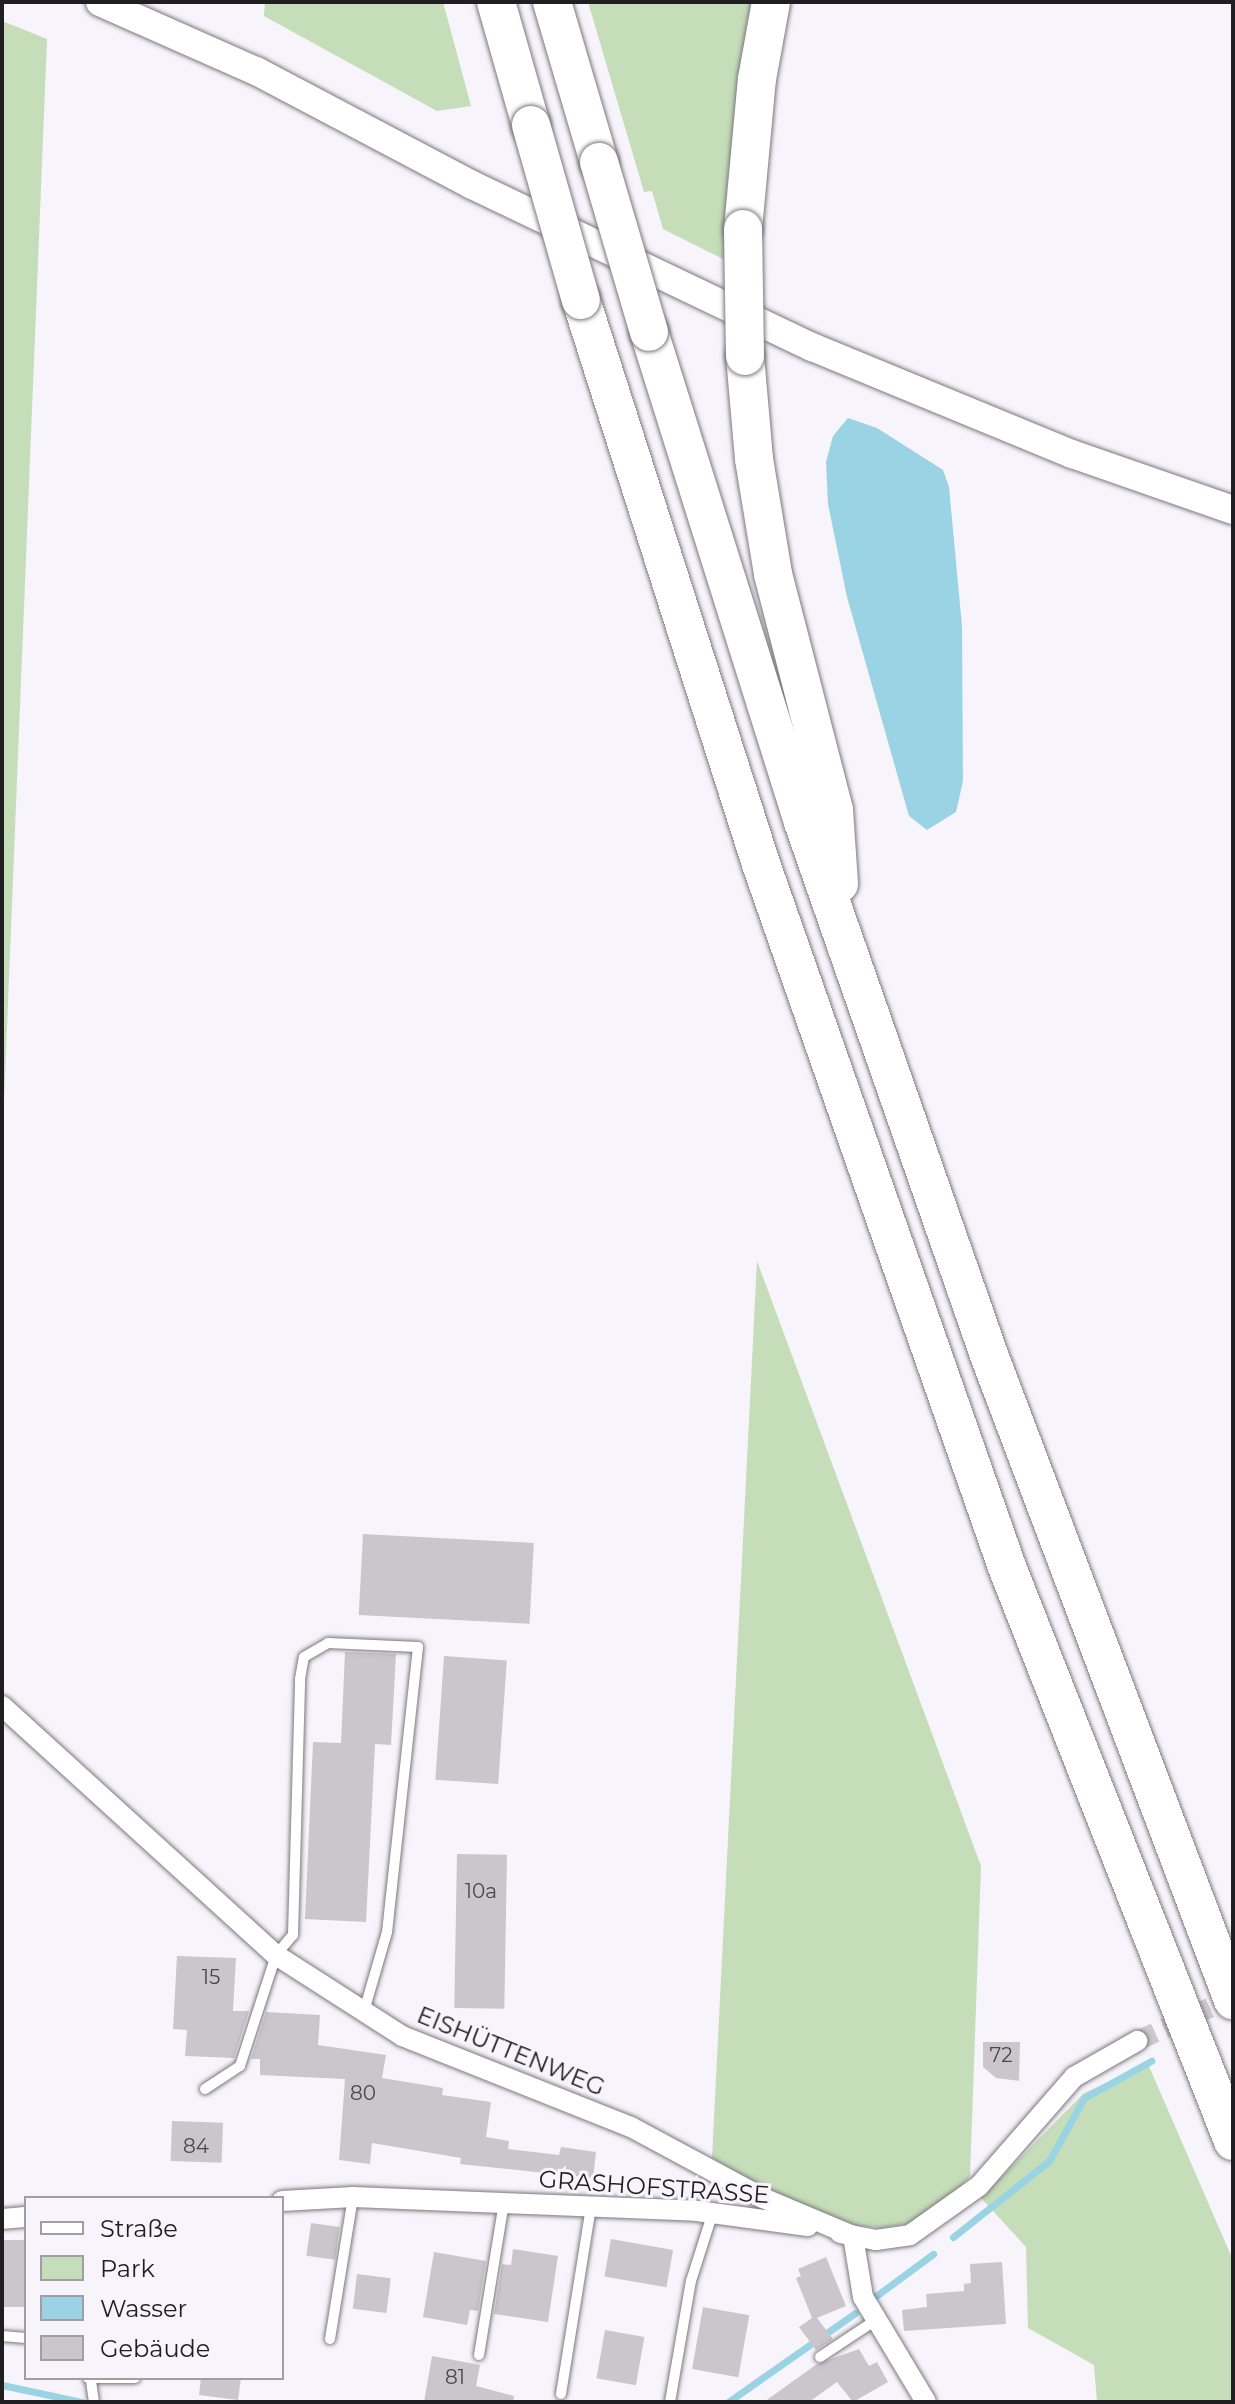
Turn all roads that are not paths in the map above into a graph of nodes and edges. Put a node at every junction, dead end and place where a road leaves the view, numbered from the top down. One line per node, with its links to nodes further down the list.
1 (100, 2): 5 (main road)
2 (496, 2): 13 (highway, bridge)
3 (552, 2): 6 (highway, bridge)
4 (771, 2): 6 (highway, bridge)
5 (1233, 510)
6 (843, 939): 9 (highway)
7 (2, 1706): 8 (street, EISHÜTTENWEG)
8 (276, 1955): 10 (street, EISHÜTTENWEG); 10 (lane); 12 (lane)
9 (1233, 2000)
10 (364, 2011): 21 (street, EISHÜTTENWEG)
11 (1137, 2041): 21 (street, GRASHOFSTRASSE)
12 (205, 2089)
13 (1233, 2141)
14 (353, 2197): 15 (street, GRASHOFSTRASSE); 16 (street, GRASHOFSTRASSE); 25 (lane)
15 (284, 2201)
16 (504, 2203): 17 (street, GRASHOFSTRASSE); 26 (lane)
17 (591, 2207): 18 (street, GRASHOFSTRASSE); 29 (lane)
18 (712, 2215): 21 (street, GRASHOFSTRASSE); 31 (lane)
19 (24, 2217): 20 (street)
20 (2, 2219)
21 (853, 2236): 22 (street)
22 (876, 2320): 27 (lane); 32 (street)
23 (2, 2336): 24 (lane)
24 (24, 2338)
25 (330, 2339)
26 (479, 2355)
27 (820, 2357)
28 (89, 2380): 30 (lane)
29 (561, 2394)
30 (94, 2400)
31 (670, 2402)
32 (926, 2402)

